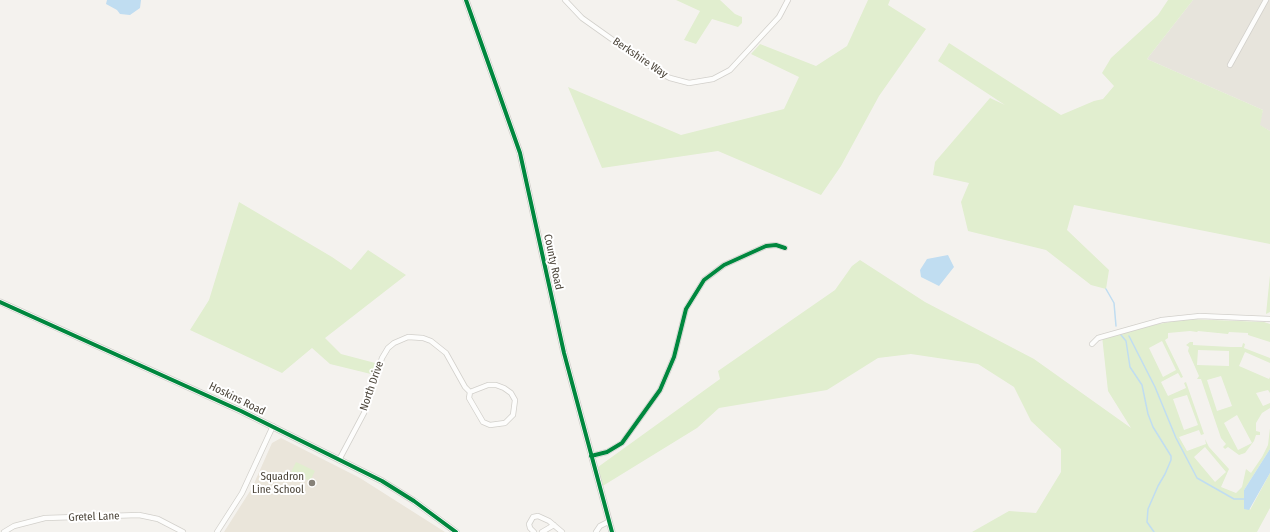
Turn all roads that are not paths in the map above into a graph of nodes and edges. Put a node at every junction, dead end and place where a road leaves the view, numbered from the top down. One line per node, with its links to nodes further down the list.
1 (466, 0): 12 (street, County Road)
2 (565, 0): 3 (street, Berkshire Way)
3 (788, 0)
4 (1266, 0): 5 (street)
5 (1230, 65)
6 (785, 248): 12 (street)
7 (0, 302): 11 (street, Hoskins Road)
8 (1270, 319): 9 (street)
9 (1092, 344)
10 (470, 392): 10 (street, North Drive); 13 (street, North Drive)
11 (273, 426): 13 (street, Hoskins Road); 18 (street)
12 (591, 456): 14 (street, County Road)
13 (339, 460): 19 (street, Hoskins Road)
14 (608, 522): 23 (street); 24 (street, County Road)
15 (554, 525): 20 (street); 21 (street); 22 (street)
16 (4, 532): 17 (street, Gretel Lane)
17 (183, 532)
18 (217, 532)
19 (456, 532)
20 (534, 532)
21 (542, 532)
22 (562, 532)
23 (596, 532)
24 (612, 532)

